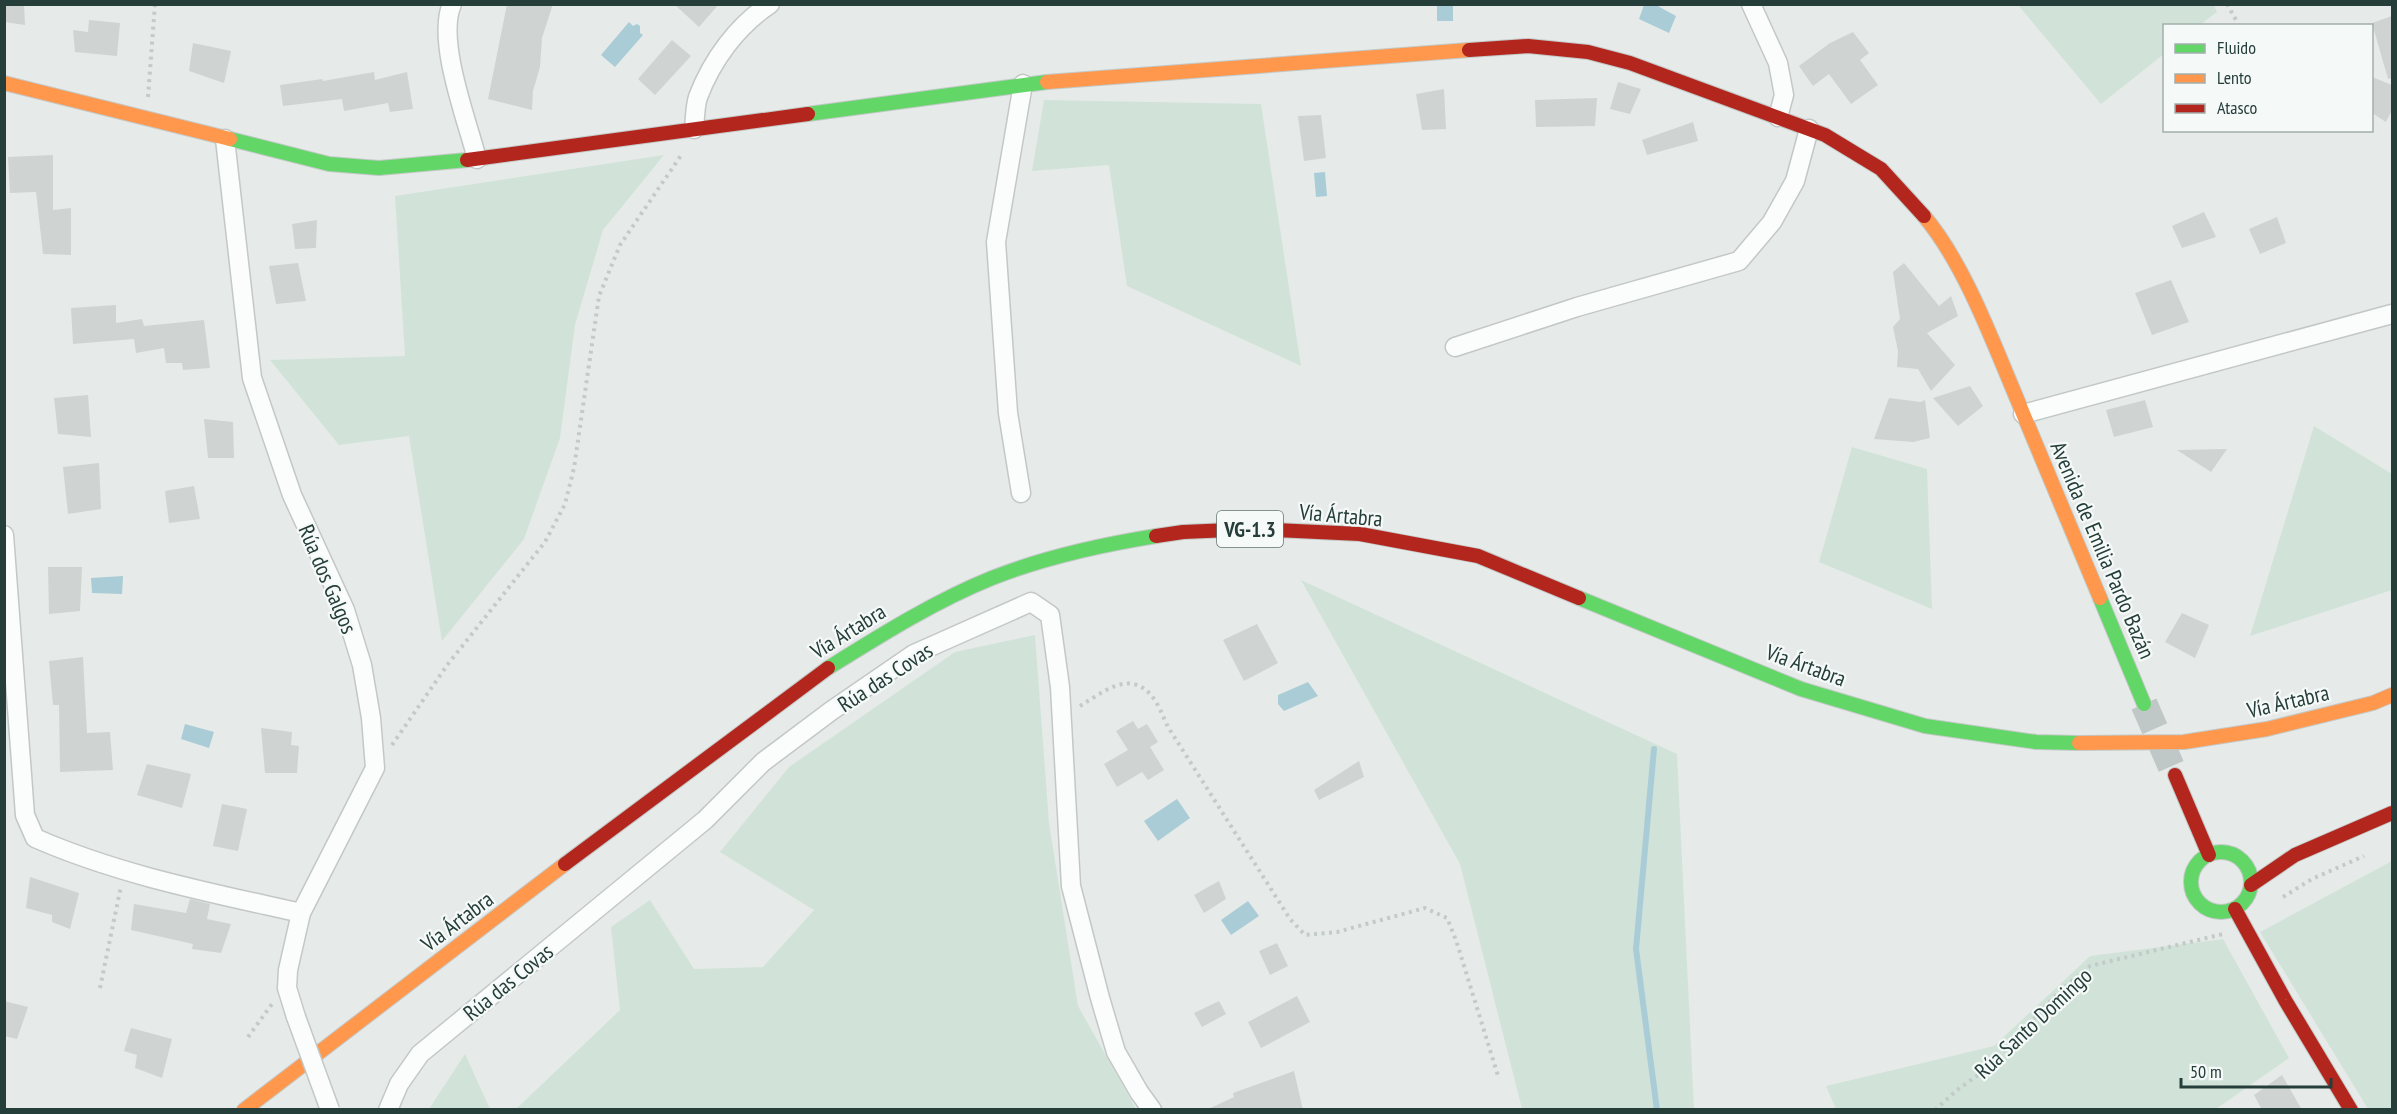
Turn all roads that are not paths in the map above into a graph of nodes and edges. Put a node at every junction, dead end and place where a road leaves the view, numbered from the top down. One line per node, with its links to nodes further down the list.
1 (452, 4): 10 (street)
2 (770, 4): 7 (street)
3 (1751, 4): 6 (street)
4 (4, 83): 9 (main road, Avenida de Emilia Pardo Bazán)
5 (1023, 84): 6 (main road, Avenida de Emilia Pardo Bazán); 7 (main road, Avenida de Emilia Pardo Bazán); 14 (street)
6 (1778, 117): 8 (main road, Avenida de Emilia Pardo Bazán)
7 (694, 129): 10 (main road, Avenida de Emilia Pardo Bazán)
8 (1809, 129): 12 (street); 13 (main road, Avenida de Emilia Pardo Bazán)
9 (225, 139): 10 (main road, Avenida de Emilia Pardo Bazán); 23 (street, Rúa dos Galgos)
10 (477, 159)
11 (2392, 314): 13 (street)
12 (1455, 347)
13 (2023, 414): 17 (main road, Avenida de Emilia Pardo Bazán)
14 (1022, 493)
15 (4, 535): 23 (street)
16 (2392, 695): 24 (main road, Vía Ártabra / VG-1.3)
17 (2144, 704)
18 (2175, 775): 20 (main road)
19 (2392, 813): 21 (main road)
20 (2209, 855): 21 (main road); 22 (main road)
21 (2251, 885): 22 (main road)
22 (2235, 909): 28 (main road)
23 (301, 913): 25 (street, bridge)
24 (244, 1110)
25 (330, 1110)
26 (388, 1110): 27 (street, Rúa das Covas)
27 (1152, 1110)
28 (2351, 1110)

